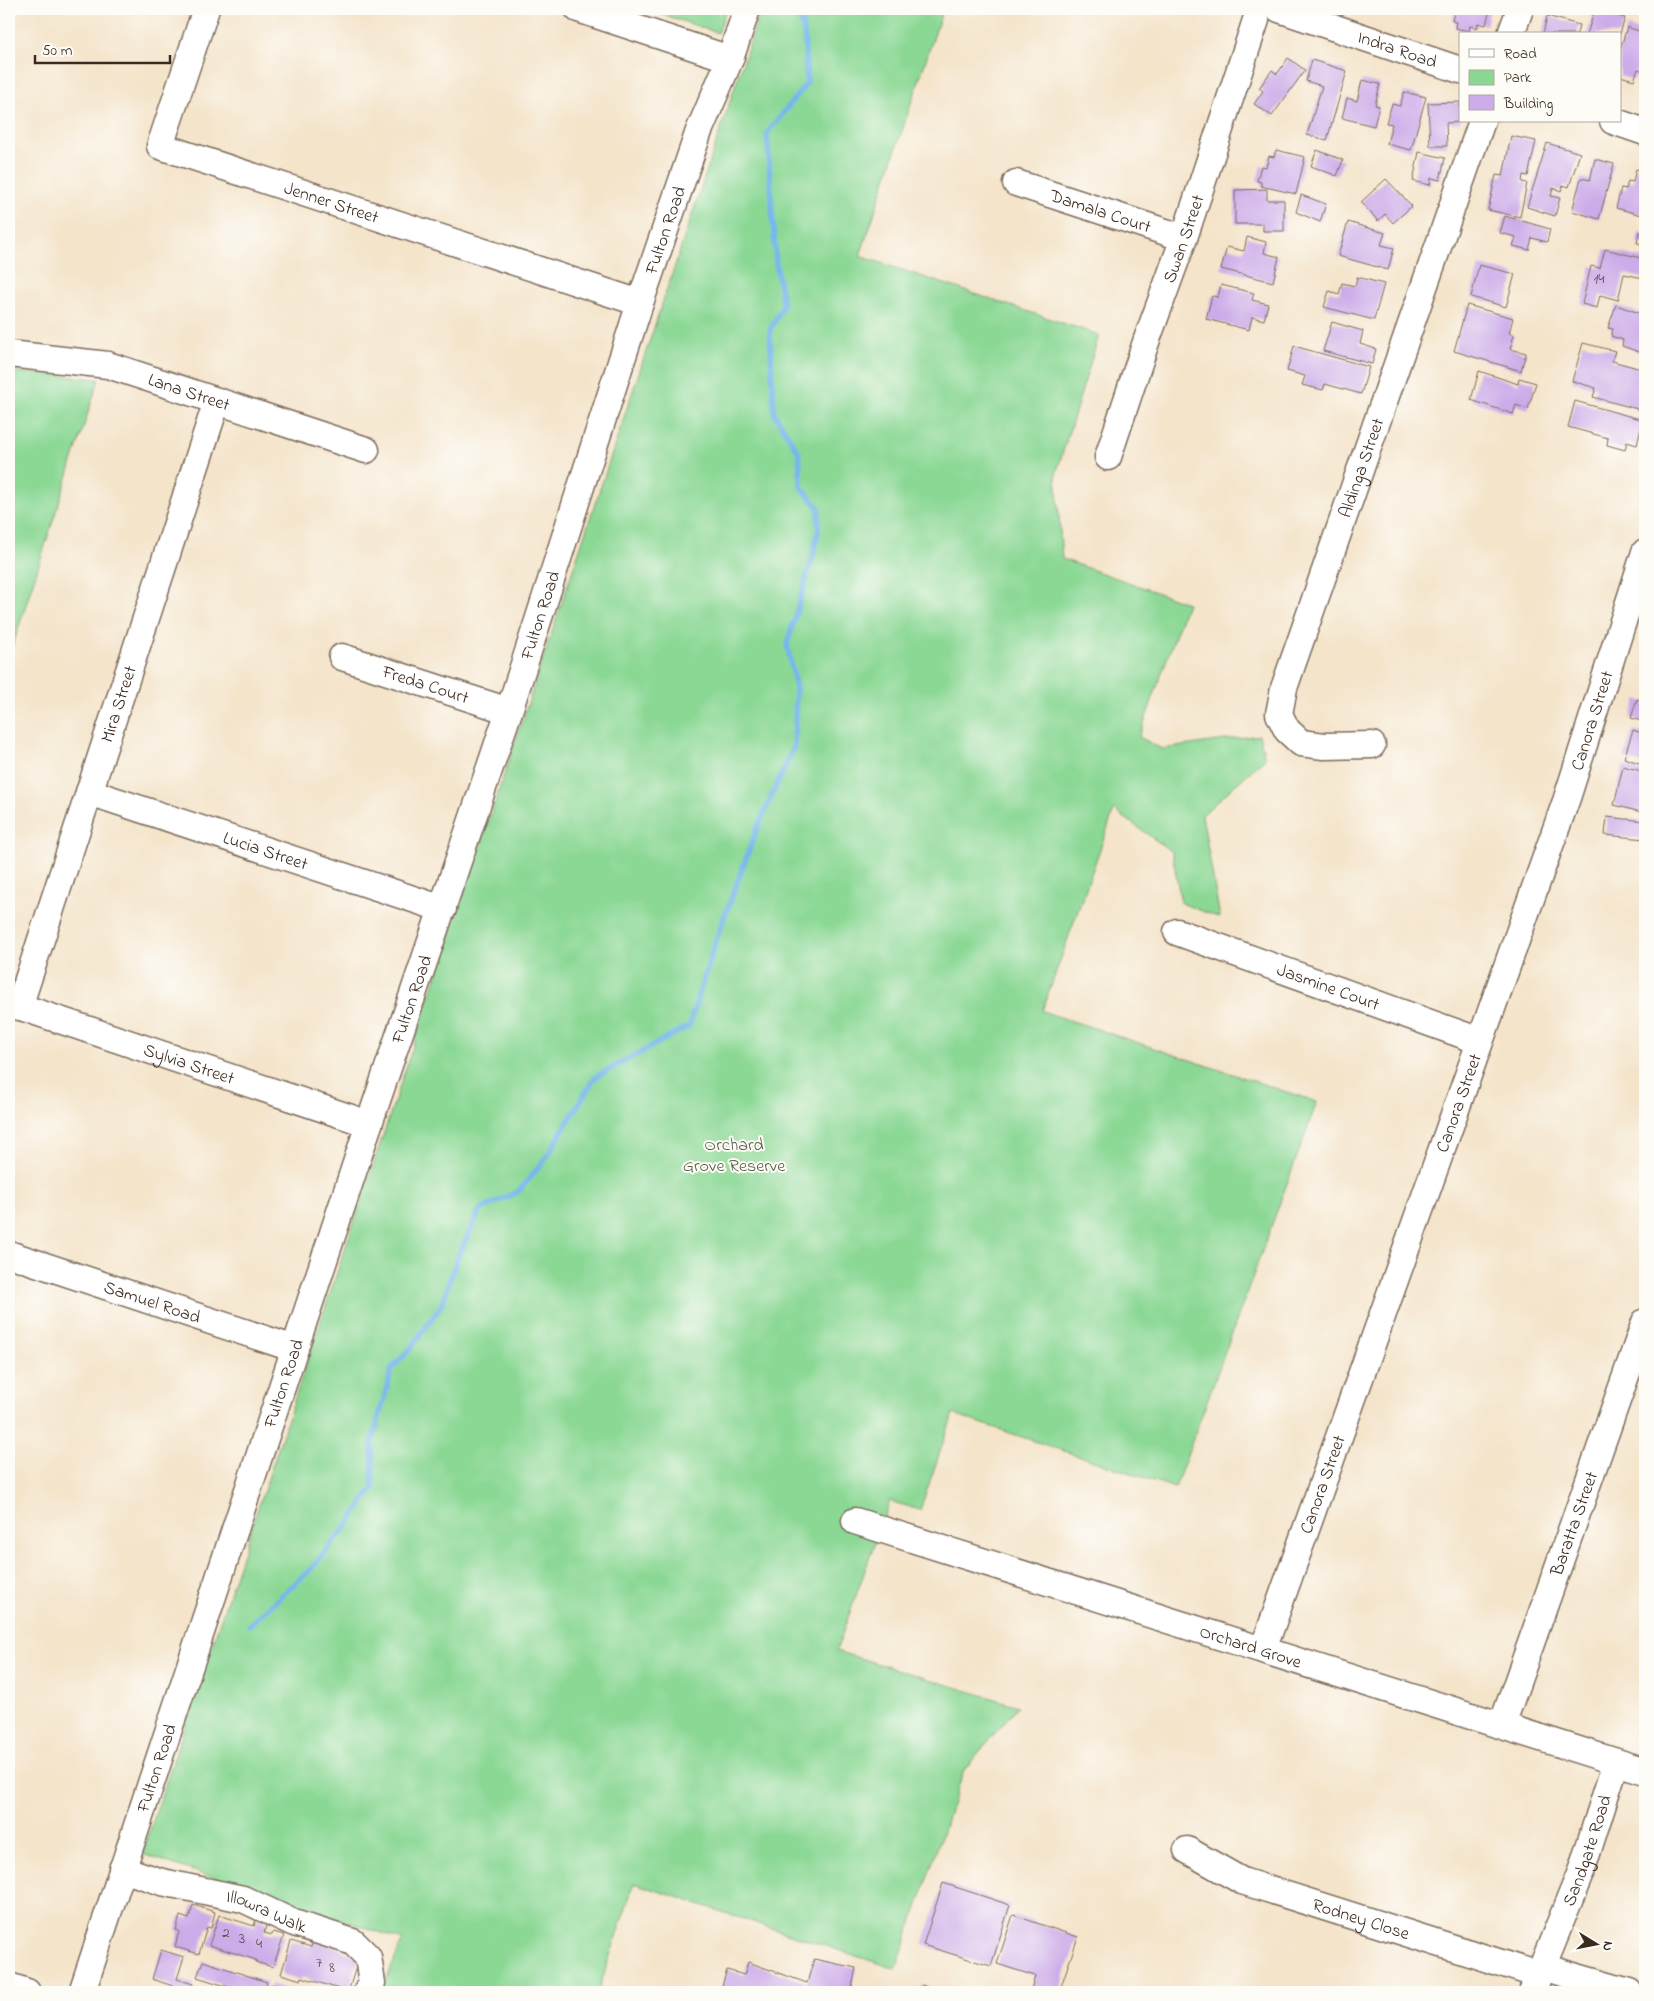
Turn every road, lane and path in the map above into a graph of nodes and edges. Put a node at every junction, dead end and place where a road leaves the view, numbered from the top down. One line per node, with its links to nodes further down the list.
1 (206, 9): 14 (street, Jenner Street)
2 (578, 9): 7 (street)
3 (747, 9): 7 (street, Fulton Road)
4 (1520, 9): 6 (street)
5 (1264, 11): 8 (street, Indra Road); 13 (street, Swan Street)
6 (1512, 32)
7 (730, 59): 14 (street, Fulton Road)
8 (1459, 70)
9 (1482, 122): 22 (street, Aldinga Street)
10 (1616, 122): 11 (street)
11 (1645, 132)
12 (1016, 183): 13 (street, Damala Court)
13 (1184, 238): 18 (street, Swan Street)
14 (640, 303): 21 (street, Fulton Road)
15 (9, 354): 16 (street, Lana Street)
16 (217, 400): 17 (street, Lana Street); 23 (street, Mira Street)
17 (366, 450)
18 (1108, 457)
19 (1645, 552): 27 (street, Canora Street)
20 (342, 657): 21 (street, Freda Court)
21 (509, 711): 24 (street, Fulton Road)
22 (1372, 745)
23 (89, 792): 24 (street, Lucia Street); 26 (street, Mira Street)
24 (443, 909): 28 (street, Fulton Road)
25 (1177, 932): 27 (street, Jasmine Court)
26 (14, 1005): 28 (street, Sylvia Street)
27 (1480, 1041): 33 (street, Canora Street)
28 (369, 1124): 31 (street, Fulton Road)
29 (9, 1254): 31 (street, Samuel Road)
30 (1645, 1322): 34 (street, Baratta Street)
31 (295, 1350): 38 (street, Fulton Road)
32 (855, 1521): 33 (street, Orchard Grove)
33 (1263, 1650): 34 (street, Orchard Grove)
34 (1502, 1725): 35 (street, Orchard Grove)
35 (1616, 1762): 36 (street, Orchard Grove); 39 (street, Sandgate Road)
36 (1645, 1771)
37 (1188, 1850): 39 (street, Rodney Close)
38 (122, 1870): 42 (street, Fulton Road); 43 (street, Illowra Walk)
39 (1537, 1978): 44 (street, Rodney Close)
40 (9, 1986): 41 (street)
41 (27, 1992)
42 (82, 1992)
43 (367, 1992)
44 (1629, 1992)

